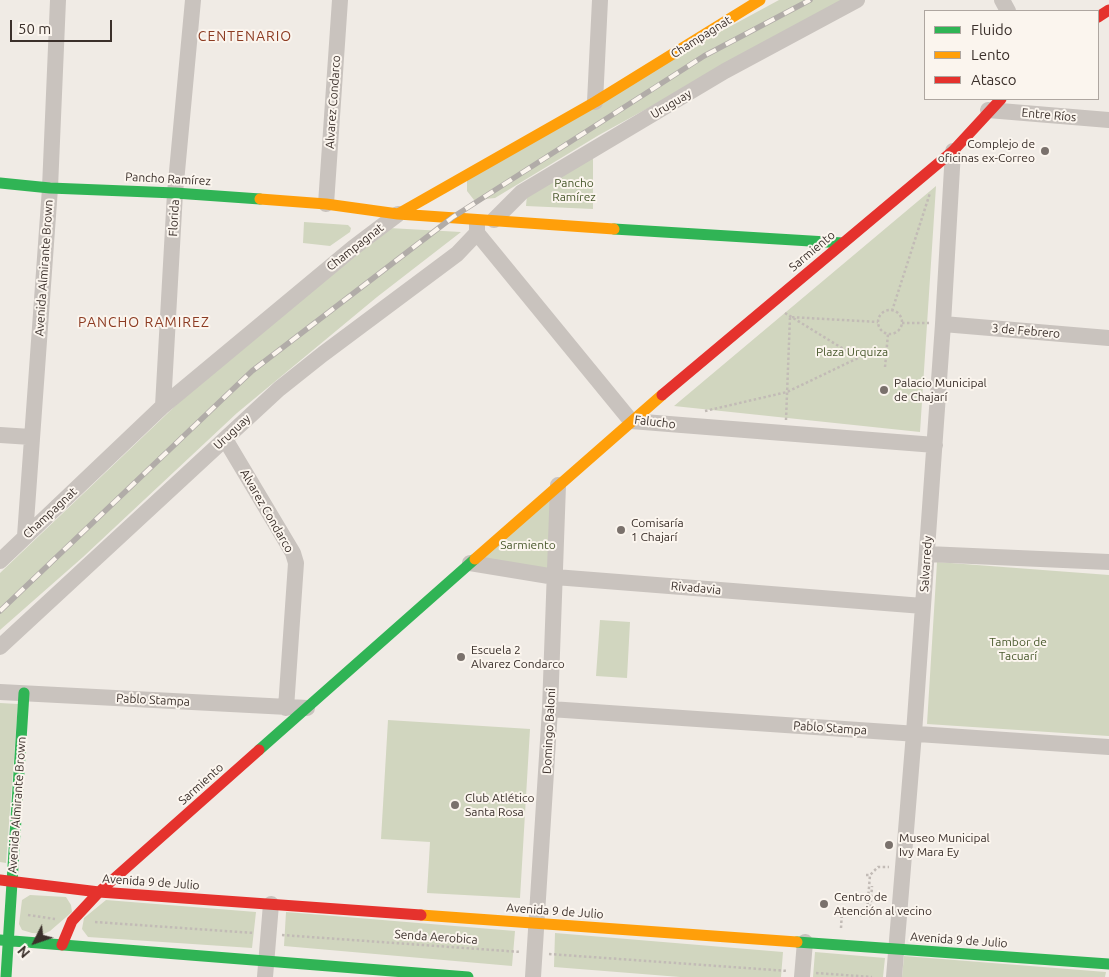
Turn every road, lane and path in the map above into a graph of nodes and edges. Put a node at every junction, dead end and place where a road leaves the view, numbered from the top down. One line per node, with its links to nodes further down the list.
1 (58, 0): 13 (street, Avenida Almirante Brown)
2 (193, 0): 15 (street, Florida)
3 (340, 0): 16 (street, Alvarez Condarco)
4 (600, 0): 8 (street)
5 (760, 0): 8 (street, Champagnat)
6 (858, 0): 18 (street, Uruguay)
7 (1000, 100): 9 (street, Sarmiento)
8 (595, 102): 17 (street, Champagnat)
9 (988, 110): 10 (street, Entre Ríos); 11 (street, Sarmiento)
10 (1109, 120)
11 (953, 151): 20 (street, Sarmiento); 26 (street, Salvarredy)
12 (0, 183): 13 (street, Pancho Ramírez)
13 (50, 188): 15 (street, Pancho Ramírez); 36 (street, Avenida Almirante Brown)
14 (932, 190): 22 (path)
15 (175, 193): 16 (street, Pancho Ramírez); 31 (street, Florida)
16 (326, 204): 17 (street, Pancho Ramírez)
17 (398, 214): 19 (street, Pancho Ramírez); 31 (street, Champagnat)
18 (494, 220): 19 (street, Pancho Ramírez); 20 (street, Pancho Ramírez)
19 (477, 227): 33 (street, Falucho); 37 (street, Uruguay)
20 (843, 243): 21 (street, Sarmiento)
21 (770, 305): 23 (path); 33 (street, Sarmiento)
22 (892, 311): 24 (path); 25 (path)
23 (790, 317): 24 (path); 30 (path); 30 (path)
24 (878, 322): 27 (path)
25 (902, 323): 26 (path); 27 (path)
26 (943, 324): 28 (street, 3 de Febrero); 38 (street, Salvarredy)
27 (888, 334): 29 (path)
28 (1109, 338)
29 (885, 366)
30 (787, 392): 32 (path); 34 (path)
31 (163, 406): 40 (street, Champagnat)
32 (702, 412)
33 (631, 421): 34 (street, Falucho); 39 (street, Sarmiento)
34 (786, 434): 38 (street, Falucho)
35 (0, 435): 36 (street)
36 (31, 437): 40 (street, Avenida Almirante Brown)
37 (225, 439): 47 (street, Uruguay); 50 (street, Alvarez Condarco)
38 (935, 445): 41 (street, Salvarredy)
39 (558, 486): 44 (street, Sarmiento); 45 (street, Domingo Baloni)
40 (25, 536): 42 (street, Champagnat)
41 (927, 554): 43 (street); 46 (street, Salvarredy)
42 (0, 561)
43 (1109, 562)
44 (470, 563): 45 (street, Rivadavia); 51 (street, Sarmiento)
45 (555, 577): 46 (street, Rivadavia); 52 (street, Domingo Baloni)
46 (923, 606): 53 (street, Salvarredy)
47 (0, 647)
48 (0, 692): 49 (street, Pablo Stampa)
49 (24, 693): 50 (street, Pablo Stampa); 57 (street, Avenida Almirante Brown)
50 (286, 708): 51 (street, Pablo Stampa)
51 (307, 708): 59 (street, Sarmiento)
52 (550, 709): 53 (street, Pablo Stampa); 67 (street, Domingo Baloni)
53 (914, 734): 54 (street, Pablo Stampa); 55 (street, Salvarredy)
54 (1109, 747)
55 (904, 868): 66 (path); 72 (street, Salvarredy)
56 (0, 880): 57 (street, Avenida 9 de Julio)
57 (12, 881): 59 (street, Avenida 9 de Julio); 63 (street, Avenida Almirante Brown)
58 (872, 886): 62 (path)
59 (100, 892): 60 (street, Avenida 9 de Julio); 65 (street, Sarmiento)
60 (272, 904): 67 (street, Avenida 9 de Julio); 68 (street)
61 (866, 906): 62 (path)
62 (871, 907): 64 (path)
63 (10, 913): 65 (path, Senda Aerobica); 69 (street, Avenida Almirante Brown)
64 (844, 915)
65 (72, 921): 68 (path, Senda Aerobica); 71 (street, Sarmiento)
66 (841, 922)
67 (537, 923): 70 (street, Avenida 9 de Julio); 73 (street, Domingo Baloni)
68 (269, 934): 73 (path, Senda Aerobica); 75 (street)
69 (5, 941): 71 (street); 77 (street, Avenida Almirante Brown)
70 (805, 942): 72 (street, Avenida 9 de Julio); 76 (street)
71 (62, 945): 75 (street)
72 (897, 949): 74 (street, Avenida 9 de Julio); 81 (street, Salvarredy)
73 (535, 953): 76 (path, Senda Aerobica); 79 (street, Domingo Baloni)
74 (1109, 964)
75 (266, 970): 78 (street)
76 (803, 975): 80 (path, Senda Aerobica)
77 (6, 977)
78 (468, 977)
79 (533, 977)
80 (872, 977)
81 (894, 977)

